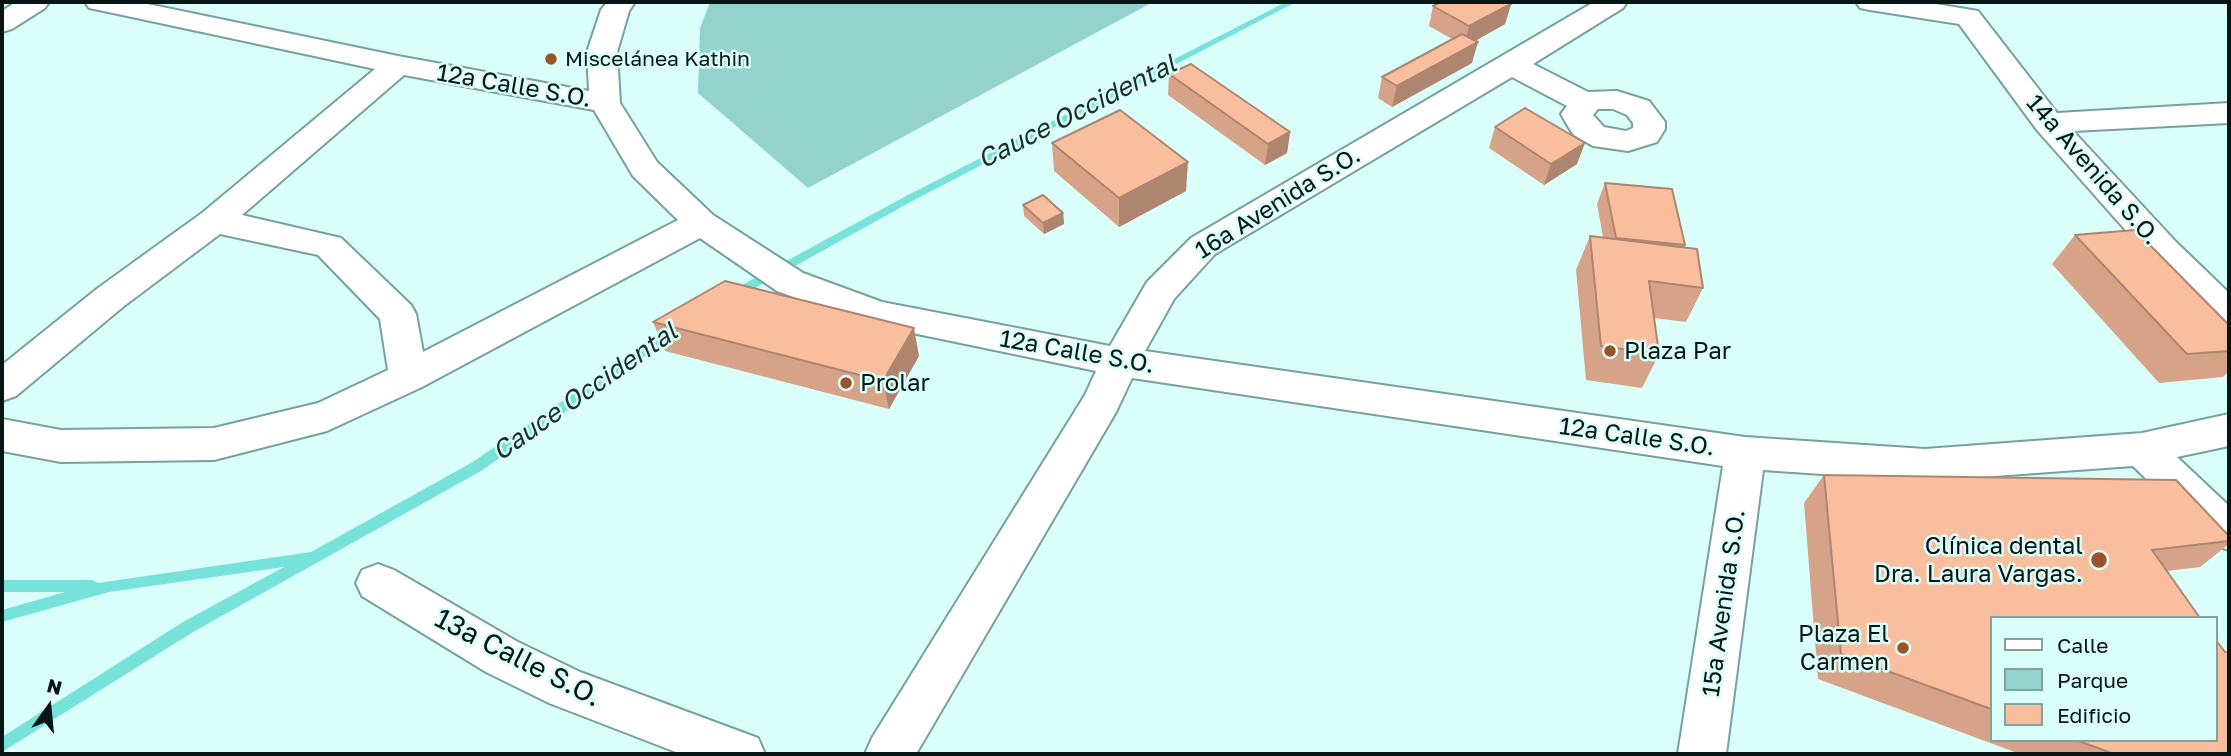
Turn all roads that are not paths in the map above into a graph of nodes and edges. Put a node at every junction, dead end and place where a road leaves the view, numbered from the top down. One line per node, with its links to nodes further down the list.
1 (35, 2): 7 (street)
2 (99, 2): 8 (street, 12a Calle S.O.)
3 (621, 2): 10 (street)
4 (1613, 2): 9 (street, 16a Avenida S.O.)
5 (1870, 2): 6 (street)
6 (1973, 9): 13 (street, 14a Avenida S.O.)
7 (2, 23)
8 (398, 65): 10 (street, 12a Calle S.O.); 14 (street)
9 (1511, 65): 11 (street); 17 (street, 16a Avenida S.O.)
10 (605, 103): 15 (street, 12a Calle S.O.)
11 (1586, 103)
12 (2229, 113): 13 (street)
13 (2048, 123): 16 (street, 14a Avenida S.O.)
14 (214, 221): 18 (street); 19 (street)
15 (701, 223): 17 (street, 12a Calle S.O.); 18 (street)
16 (2229, 315)
17 (1120, 362): 23 (street, 12a Calle S.O.); 27 (street, 16a Avenida S.O.)
18 (408, 377): 21 (street)
19 (2, 387)
20 (2229, 430): 22 (street, 12a Calle S.O.)
21 (2, 435)
22 (2142, 449): 23 (street, 12a Calle S.O.); 24 (street)
23 (1745, 453): 28 (street, 15a Avenida S.O.)
24 (2229, 532)
25 (378, 583): 26 (street, 13a Calle S.O.)
26 (741, 754)
27 (889, 754)
28 (1702, 754)

